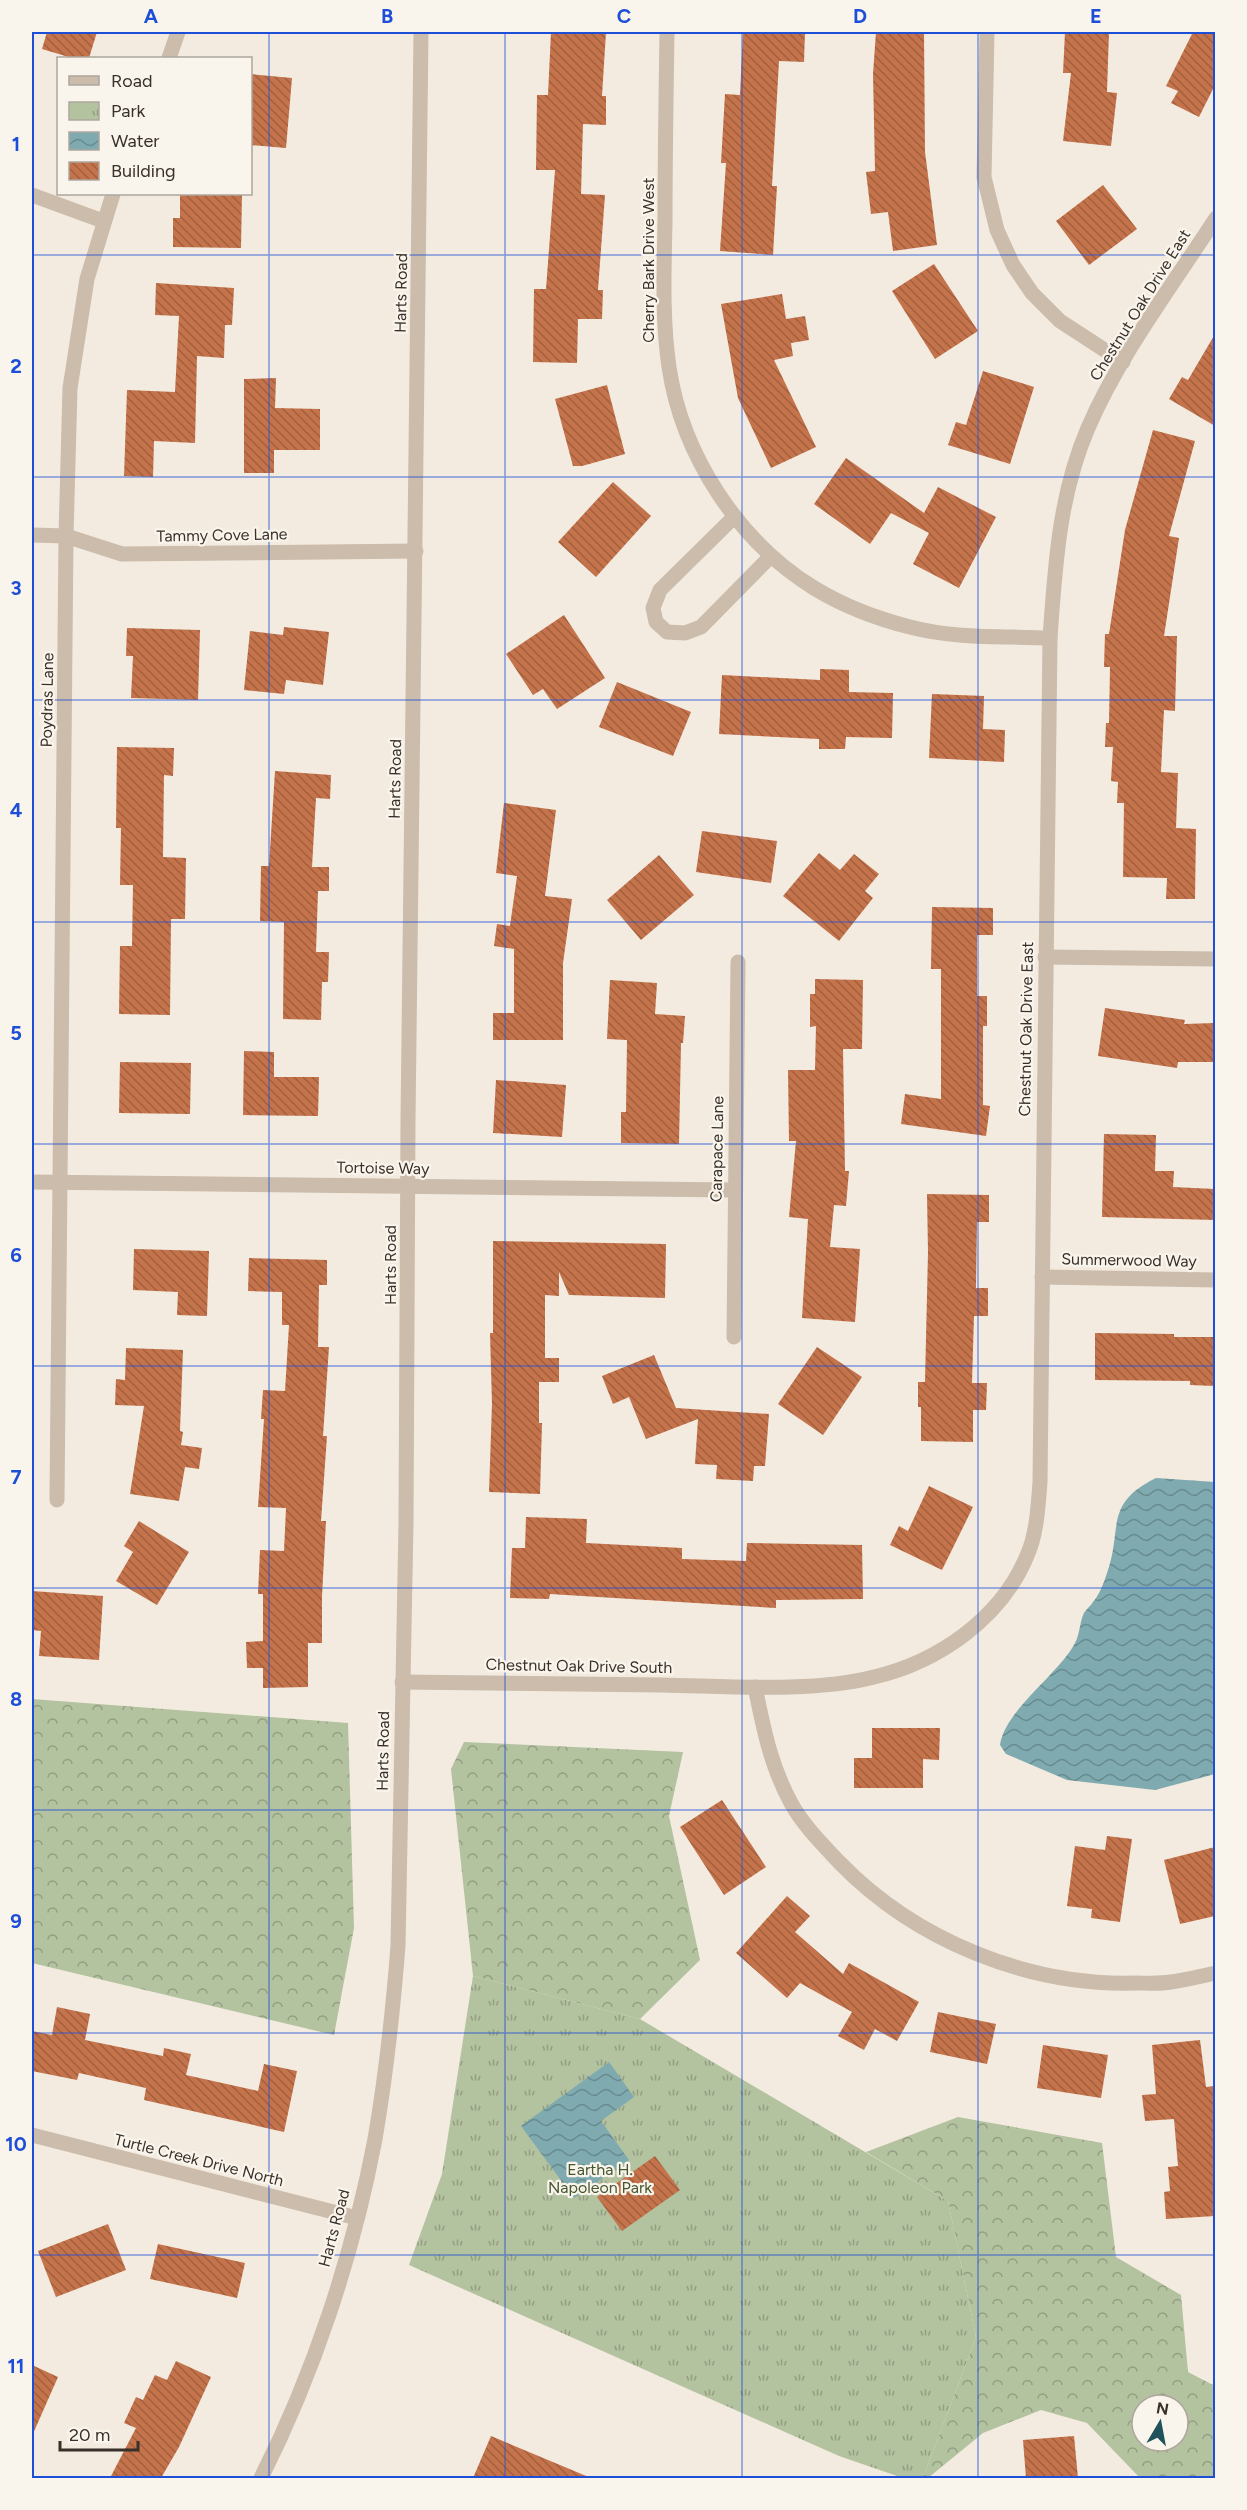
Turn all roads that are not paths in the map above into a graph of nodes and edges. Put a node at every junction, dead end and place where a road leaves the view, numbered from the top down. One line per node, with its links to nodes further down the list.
1 (178, 32): 5 (street)
2 (421, 32): 14 (street, Harts Road)
3 (667, 32): 11 (street, Cherry Bark Drive West)
4 (987, 32): 10 (street)
5 (169, 57)
6 (32, 195): 9 (street)
7 (113, 195): 9 (street, Poydras Lane)
8 (1215, 219): 10 (street, Chestnut Oak Drive East)
9 (103, 221): 13 (street, Poydras Lane)
10 (1123, 362): 16 (street, Chestnut Oak Drive East)
11 (734, 517): 15 (street, Cherry Bark Drive West); 15 (street)
12 (32, 535): 13 (street, Tammy Cove Lane)
13 (66, 536): 14 (street, Tammy Cove Lane); 21 (street, Poydras Lane)
14 (416, 551): 22 (street, Harts Road)
15 (771, 556): 16 (street, Cherry Bark Drive West)
16 (1050, 638): 17 (street, Chestnut Oak Drive East)
17 (1045, 957): 18 (street); 24 (street, Chestnut Oak Drive East)
18 (1215, 959)
19 (738, 962): 23 (street, Carapace Lane)
20 (32, 1182): 21 (street, Tortoise Way)
21 (59, 1182): 22 (street, Tortoise Way); 27 (street, Poydras Lane)
22 (409, 1187): 23 (street, Tortoise Way); 28 (street, Harts Road)
23 (734, 1190): 26 (street, Carapace Lane)
24 (1042, 1277): 25 (street, Summerwood Way); 29 (street, Chestnut Oak Drive East)
25 (1215, 1280)
26 (734, 1337)
27 (57, 1500)
28 (402, 1682): 29 (street, Chestnut Oak Drive South); 32 (street, Harts Road)
29 (755, 1686): 30 (street)
30 (1215, 1972)
31 (32, 2135): 32 (street, Turtle Creek Drive North)
32 (357, 2218): 33 (street, Harts Road)
33 (261, 2478)

